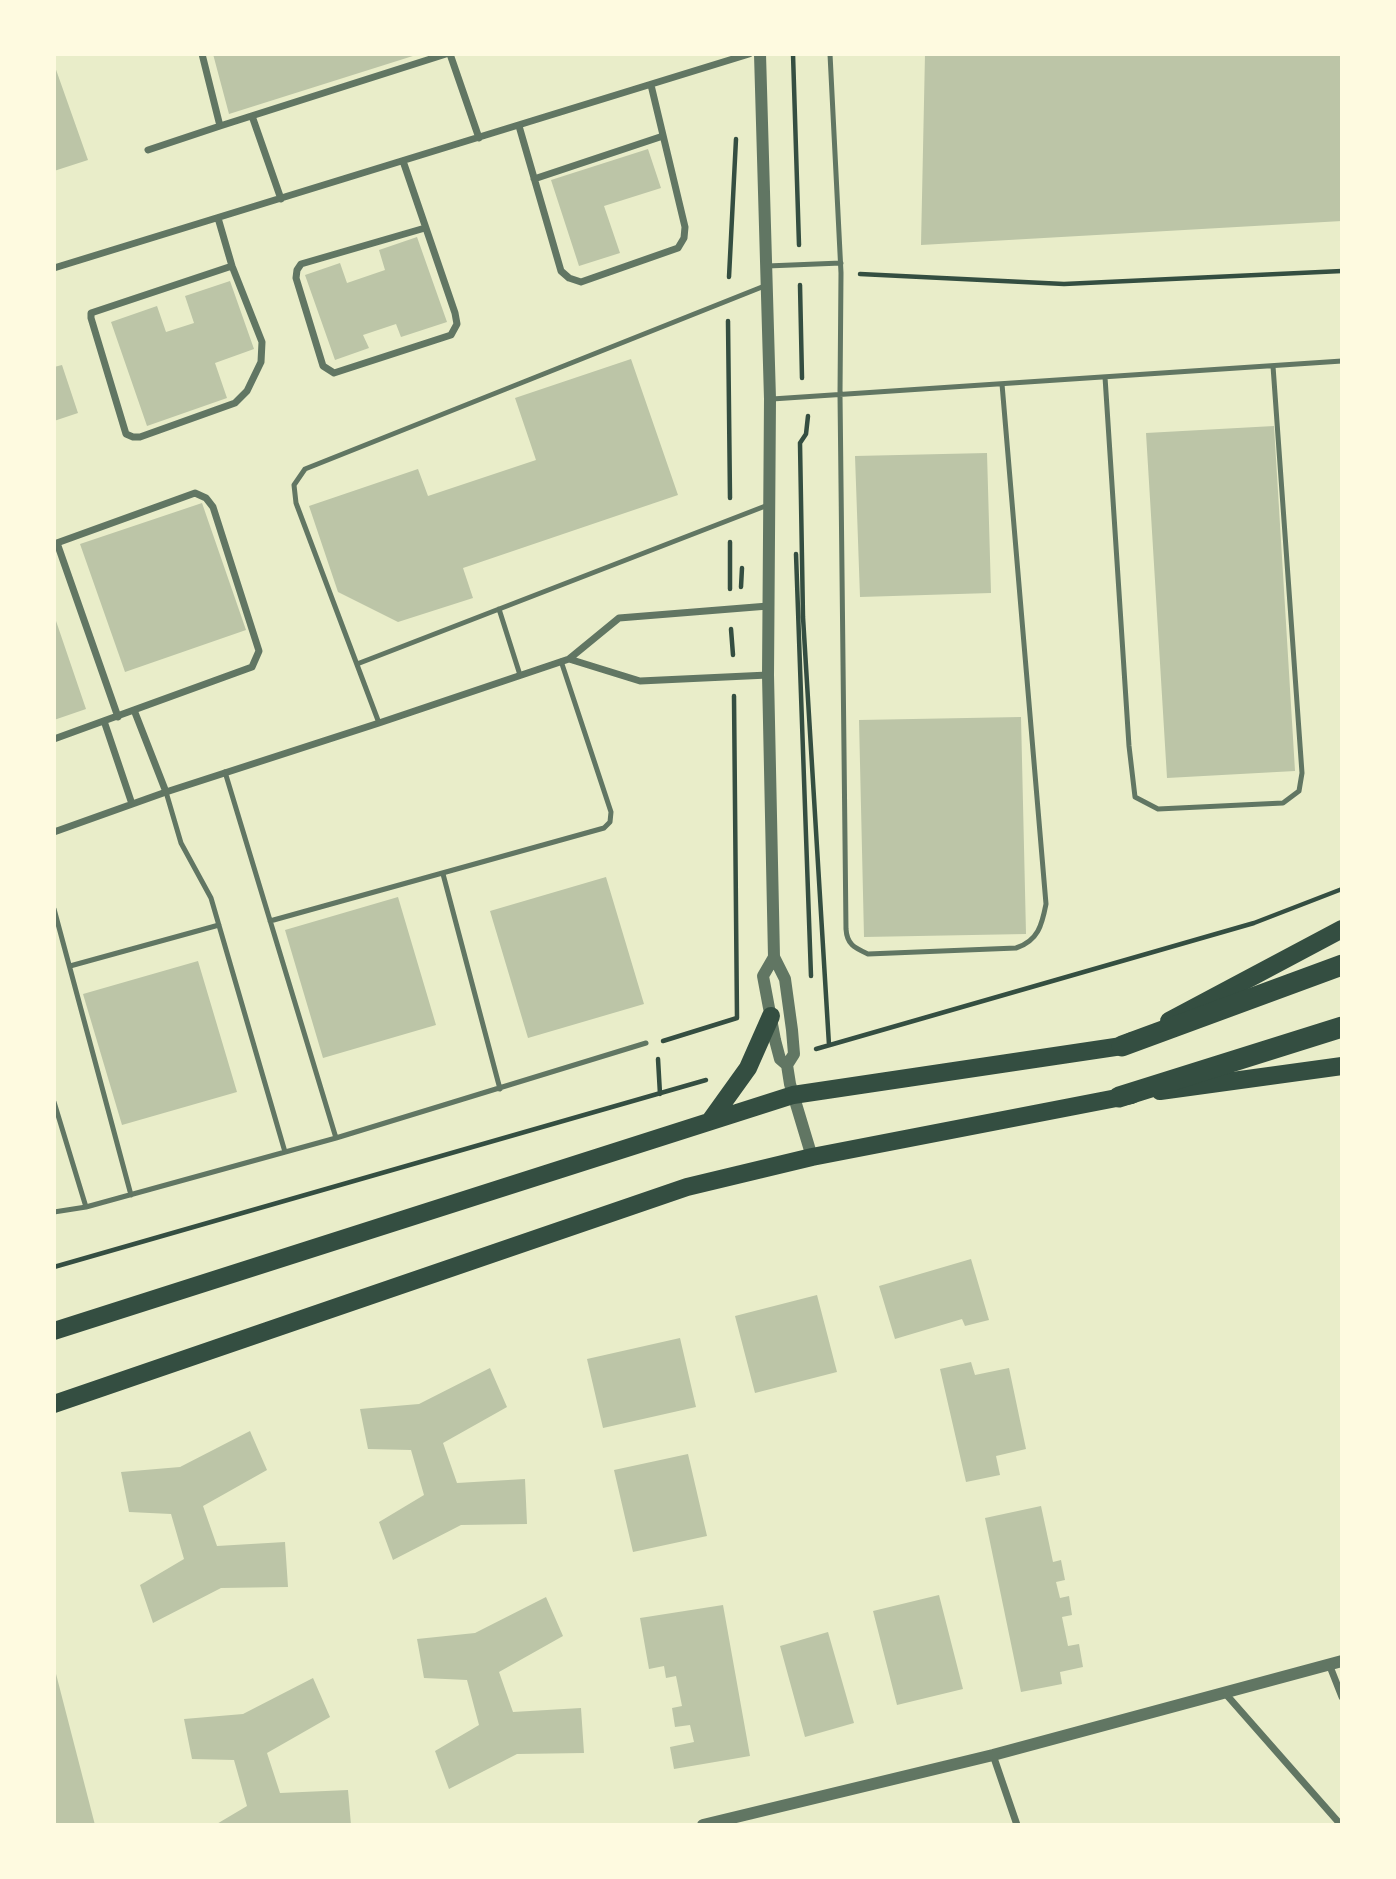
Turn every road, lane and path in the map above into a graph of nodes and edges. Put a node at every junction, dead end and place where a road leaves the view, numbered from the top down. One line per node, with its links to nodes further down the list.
1 (202, 54): 9 (street)
2 (448, 54): 8 (street); 12 (street)
3 (749, 54): 7 (street)
4 (760, 54): 22 (street)
5 (793, 54): 20 (path)
6 (830, 54): 19 (lane)
7 (651, 85): 10 (street); 11 (street)
8 (252, 116): 9 (street); 16 (street)
9 (220, 126): 13 (street)
10 (519, 126): 12 (street); 15 (street)
11 (663, 136): 15 (street); 15 (street)
12 (479, 138): 14 (street)
13 (148, 150)
14 (403, 161): 16 (street); 18 (street)
15 (534, 179)
16 (281, 199): 17 (street)
17 (218, 218): 21 (street); 23 (street)
18 (425, 228): 18 (street)
19 (841, 263): 20 (lane); 25 (lane)
20 (800, 264): 22 (lane); 32 (path)
21 (232, 266): 21 (street)
22 (767, 266): 26 (street)
23 (54, 268)
24 (1342, 271): 25 (path)
25 (841, 273): 31 (lane)
26 (768, 285): 33 (street); 41 (lane)
27 (1342, 361): 28 (lane)
28 (1273, 366): 29 (lane); 29 (lane)
29 (1105, 377): 30 (lane)
30 (1002, 383): 31 (lane); 34 (lane)
31 (840, 394): 32 (lane); 34 (lane)
32 (802, 397): 33 (lane); 35 (path)
33 (770, 399): 36 (street)
34 (841, 402): 35 (path)
35 (807, 417): 65 (path)
36 (769, 505): 38 (street); 39 (lane)
37 (56, 543): 44 (street); 45 (street)
38 (768, 606): 40 (street); 43 (street)
39 (499, 609): 41 (lane); 42 (lane)
40 (565, 660): 42 (street); 43 (street); 53 (lane)
41 (357, 664): 47 (lane)
42 (520, 675): 47 (street)
43 (768, 675): 59 (street)
44 (134, 710): 45 (street); 50 (street)
45 (118, 717): 46 (street)
46 (104, 721): 48 (street); 51 (street)
47 (379, 723): 49 (street)
48 (54, 739)
49 (225, 772): 50 (street); 56 (lane)
50 (166, 792): 51 (street); 57 (lane)
51 (132, 804): 52 (street)
52 (54, 832)
53 (443, 874): 56 (lane); 70 (lane)
54 (1342, 889): 65 (path)
55 (54, 909): 61 (lane)
56 (270, 921): 75 (lane)
57 (219, 925): 61 (lane); 76 (lane)
58 (1342, 929): 66 (main road)
59 (774, 957): 62 (street); 67 (street)
60 (1342, 965): 66 (highway)
61 (69, 966): 78 (lane)
62 (771, 1016): 67 (street); 69 (main road)
63 (1342, 1027): 72 (highway)
64 (646, 1043): 70 (lane)
65 (829, 1045): 67 (path)
66 (1122, 1046): 71 (main road)
67 (791, 1060): 71 (street)
68 (1342, 1066): 72 (main road)
69 (748, 1068): 74 (main road); 81 (path)
70 (500, 1089): 75 (lane)
71 (793, 1096): 74 (main road); 77 (street)
72 (1119, 1097): 77 (main road)
73 (54, 1102): 79 (lane)
74 (710, 1121): 82 (main road)
75 (336, 1138): 76 (lane)
76 (285, 1152): 78 (lane)
77 (812, 1157): 83 (main road)
78 (131, 1195): 79 (lane)
79 (86, 1207): 80 (lane)
80 (54, 1212)
81 (54, 1267)
82 (54, 1331)
83 (54, 1405)
84 (1335, 1662): 85 (street); 86 (street)
85 (1224, 1692): 87 (street); 90 (street)
86 (1342, 1698)
87 (993, 1755): 88 (street); 89 (street)
88 (703, 1825)
89 (1017, 1825)
90 (1341, 1825)

